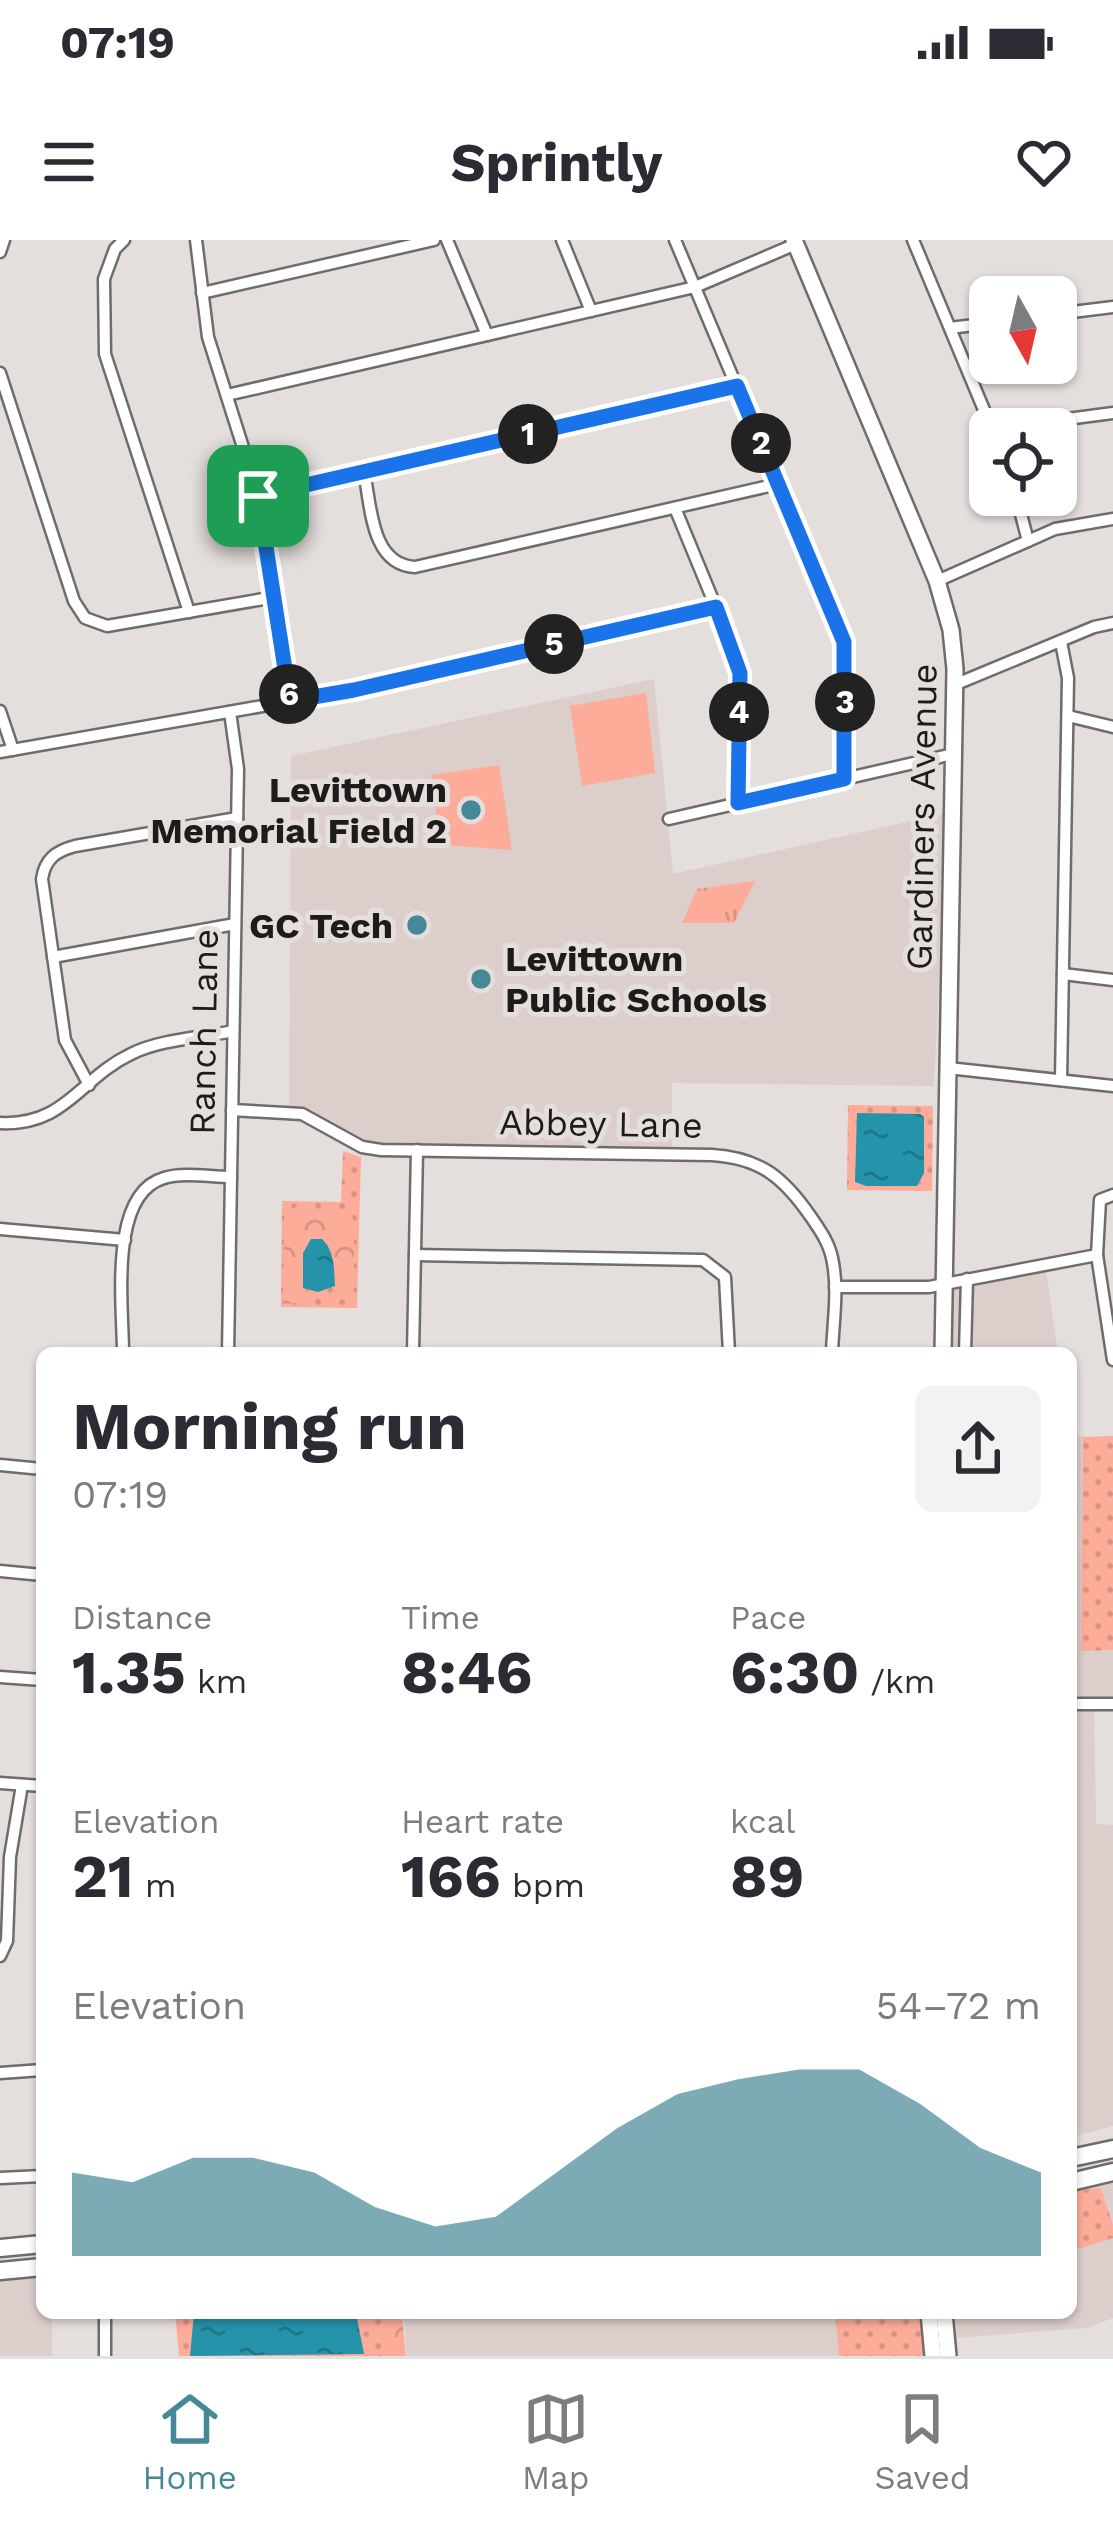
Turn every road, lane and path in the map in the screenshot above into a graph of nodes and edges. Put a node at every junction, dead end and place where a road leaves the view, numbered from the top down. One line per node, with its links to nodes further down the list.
1 (4, 240): 10 (street)
2 (124, 240): 36 (street)
3 (196, 240): 12 (street)
4 (434, 240): 12 (street)
5 (447, 240): 18 (street)
6 (562, 240): 14 (street)
7 (675, 240): 11 (street)
8 (913, 240): 17 (street)
9 (795, 242): 11 (street); 33 (main road, Gardiners Avenue)
10 (0, 252)
11 (695, 286): 14 (street); 20 (street)
12 (202, 293): 21 (street)
13 (1113, 307): 15 (street)
14 (591, 311): 18 (street)
15 (1077, 311)
16 (969, 325): 17 (street)
17 (950, 328): 23 (street)
18 (487, 335): 21 (street)
19 (0, 373): 22 (street)
20 (737, 386): 26 (street); 27 (street)
21 (227, 395): 28 (street)
22 (3, 403): 36 (street)
23 (983, 408)
24 (1113, 413): 25 (street)
25 (1077, 418)
26 (364, 472): 28 (street); 29 (street)
27 (778, 484): 29 (street); 47 (street)
28 (258, 496): 34 (street)
29 (675, 508): 35 (street)
30 (1021, 516): 32 (street)
31 (1113, 519): 32 (street)
32 (1028, 541): 33 (street)
33 (937, 581): 39 (main road, Gardiners Avenue)
34 (275, 597): 36 (street); 40 (street)
35 (716, 607): 40 (street); 48 (street)
36 (189, 612)
37 (1113, 623): 38 (street)
38 (1060, 642): 39 (street); 43 (street)
39 (954, 685): 46 (main road, Gardiners Avenue)
40 (290, 701): 42 (street)
41 (0, 711): 45 (street)
42 (230, 712): 45 (street); 49 (street, Ranch Lane)
43 (1068, 716): 44 (street); 53 (street)
44 (1113, 727)
45 (6, 751)
46 (953, 754): 47 (street); 56 (main road, Gardiners Avenue)
47 (844, 779): 48 (street)
48 (738, 803): 50 (street)
49 (237, 818): 51 (street, Ranch Lane); 52 (street)
50 (669, 819)
51 (235, 925): 52 (street); 55 (street, Ranch Lane)
52 (53, 957): 58 (street)
53 (1063, 974): 54 (street); 57 (street)
54 (1113, 980)
55 (233, 1031): 58 (street); 60 (street, Ranch Lane)
56 (948, 1068): 57 (street); 70 (main road, Gardiners Avenue)
57 (1061, 1080): 59 (street)
58 (89, 1085): 61 (street)
59 (1113, 1086)
60 (232, 1110): 62 (street, Abbey Lane); 63 (street, Ranch Lane)
61 (0, 1123)
62 (417, 1150): 67 (street); 71 (street, Abbey Lane)
63 (231, 1177): 66 (street); 73 (street, Ranch Lane)
64 (1113, 1195): 68 (street)
65 (0, 1229): 66 (street)
66 (125, 1240): 72 (street)
67 (415, 1255): 74 (street); 75 (street)
68 (1097, 1255): 69 (street); 79 (street)
69 (967, 1279): 70 (street); 78 (street)
70 (944, 1283): 71 (street); 77 (main road, Gardiners Avenue)
71 (835, 1287): 76 (street, Abbey Lane)
72 (123, 1347)
73 (228, 1347)
74 (413, 1347)
75 (729, 1347)
76 (832, 1347)
77 (943, 1347)
78 (965, 1347)
79 (1113, 1360)
80 (0, 1465): 81 (street)
81 (36, 1468)
82 (0, 1571): 83 (street)
83 (36, 1574)
84 (0, 1676): 85 (street)
85 (36, 1679)
86 (1077, 1704): 87 (street)
87 (1113, 1704)
88 (0, 1783): 89 (street)
89 (22, 1785): 90 (street); 91 (street)
90 (36, 1786)
91 (0, 1956)
92 (36, 2070): 93 (street)
93 (0, 2073)
94 (1113, 2149): 95 (main road)
95 (1077, 2157)
96 (1113, 2172): 99 (main road)
97 (36, 2176): 98 (street)
98 (0, 2178)
99 (1077, 2181)
100 (36, 2244): 101 (main road)
101 (0, 2248)
102 (36, 2268): 103 (main road)
103 (0, 2271)
104 (105, 2319): 107 (street)
105 (930, 2319): 108 (main road)
106 (945, 2319): 109 (main road)
107 (105, 2356)
108 (933, 2356)
109 (948, 2356)

